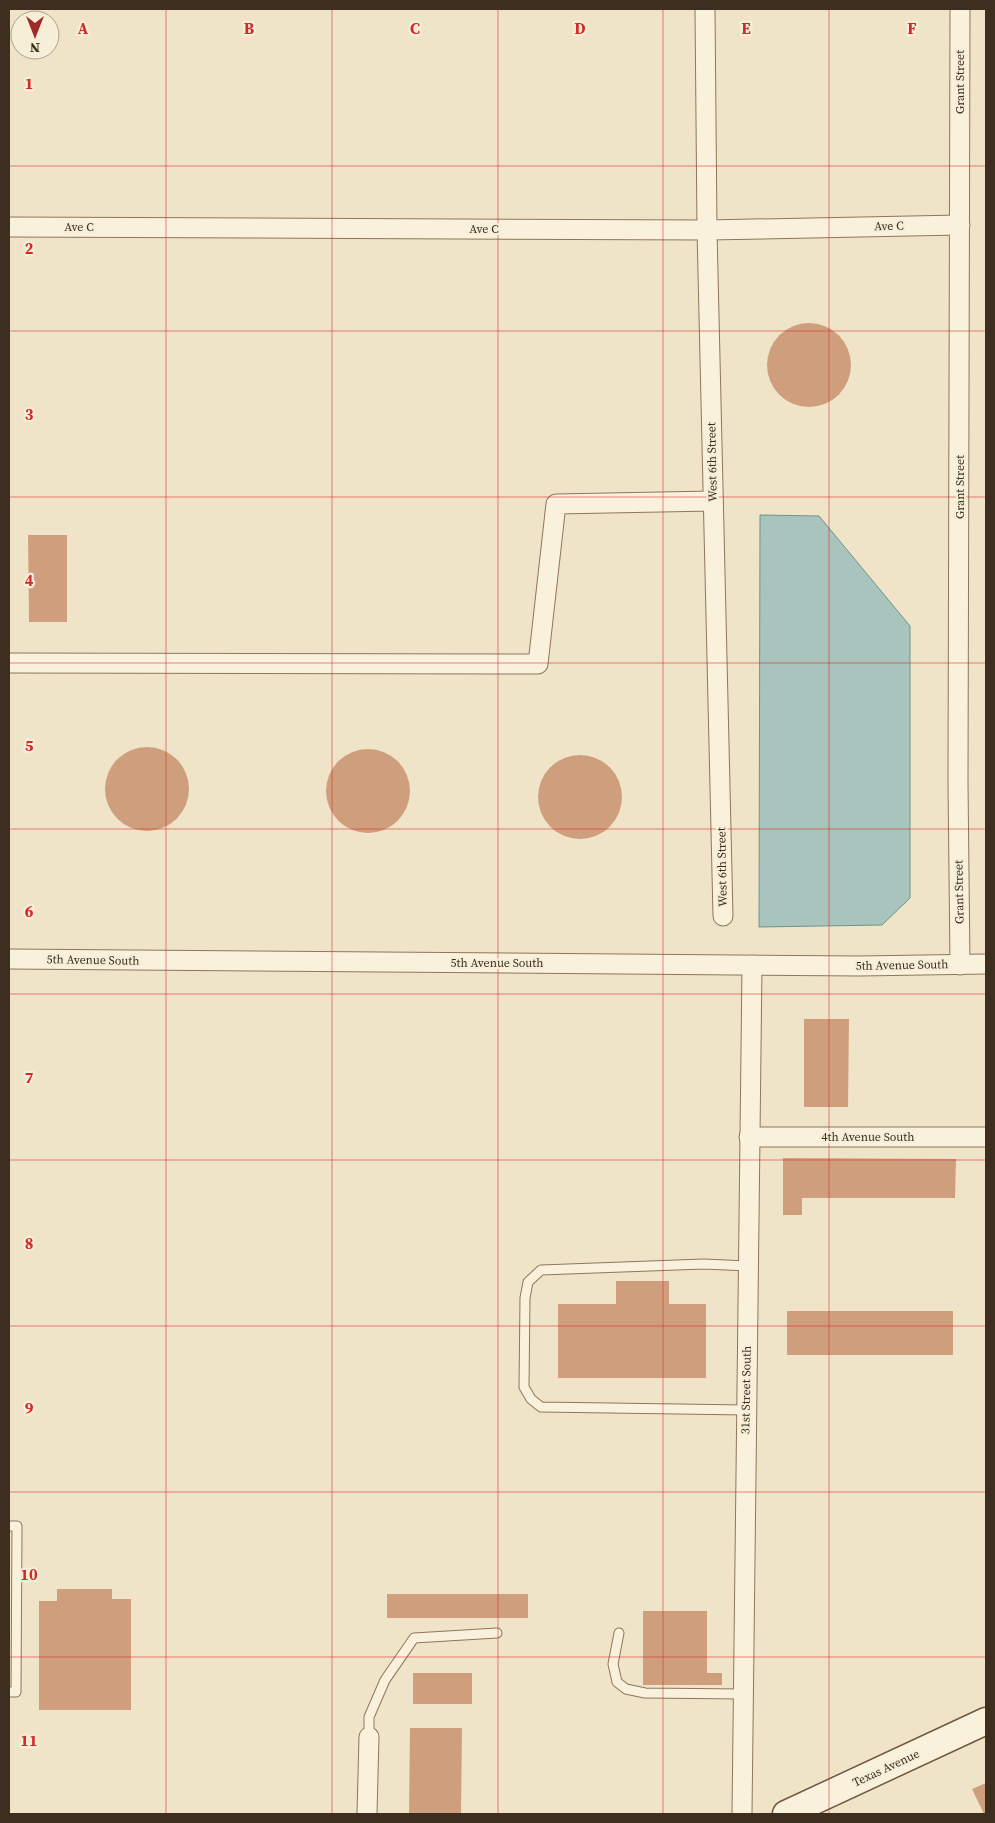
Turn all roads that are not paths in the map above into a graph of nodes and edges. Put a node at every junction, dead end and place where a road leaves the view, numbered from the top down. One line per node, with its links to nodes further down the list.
1 (705, 9): 5 (street, West 6th Street)
2 (960, 9): 3 (street, Grant Street)
3 (960, 225): 5 (street, Ave C); 12 (street, Grant Street)
4 (9, 227): 5 (street, Ave C)
5 (706, 230): 6 (street, West 6th Street)
6 (713, 501): 7 (street); 8 (street, West 6th Street)
7 (9, 663)
8 (724, 916)
9 (9, 959): 11 (street, 5th Avenue South)
10 (986, 964): 12 (street, 5th Avenue South)
11 (752, 965): 12 (street, 5th Avenue South); 13 (street, 31st Street South)
12 (960, 965)
13 (749, 1137): 14 (street, 4th Avenue South); 15 (street, 31st Street South)
14 (986, 1137)
15 (748, 1266): 16 (street, 31st Street South); 16 (lane)
16 (746, 1410): 21 (street, 31st Street South)
17 (9, 1526): 20 (lane)
18 (497, 1633): 23 (lane)
19 (619, 1634): 21 (lane)
20 (9, 1692)
21 (743, 1694): 25 (street, 31st Street South)
22 (986, 1721): 26 (main road, Texas Avenue)
23 (369, 1737): 24 (street)
24 (367, 1814)
25 (742, 1814)
26 (786, 1814)

